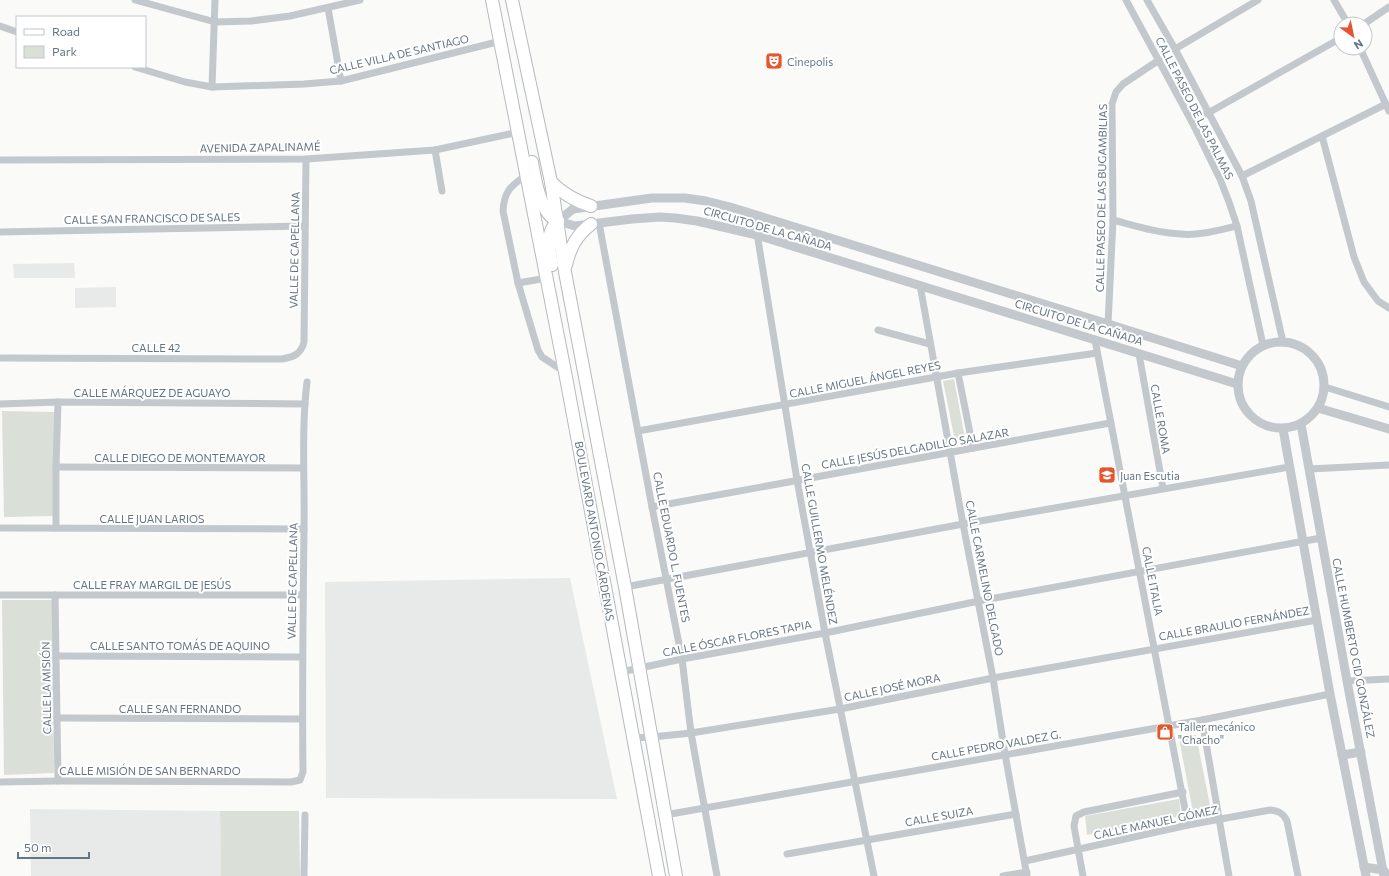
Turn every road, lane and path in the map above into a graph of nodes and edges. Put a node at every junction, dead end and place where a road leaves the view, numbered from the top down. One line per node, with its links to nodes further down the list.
1 (135, 0): 16 (street)
2 (215, 0): 16 (street)
3 (360, 0): 12 (street)
4 (492, 0): 19 (main road, BOULEVARD ANTONIO CÁRDENAS)
5 (512, 0): 14 (main road, BOULEVARD ANTONIO CÁRDENAS)
6 (521, 0): 14 (main road)
7 (1126, 0): 23 (street, CALLE PASEO DE LAS PALMAS)
8 (1147, 0): 21 (street, CALLE PASEO DE LAS PALMAS)
9 (1258, 0): 21 (street)
10 (1334, 0): 13 (street)
11 (1389, 7): 15 (street)
12 (328, 8): 16 (street); 25 (street)
13 (1343, 16)
14 (516, 18): 38 (main road, BOULEVARD ANTONIO CÁRDENAS)
15 (1373, 18)
16 (215, 22): 26 (street)
17 (0, 26): 18 (street)
18 (16, 32)
19 (501, 41): 25 (street, CALLE VILLA DE SANTIAGO); 32 (main road, BOULEVARD ANTONIO CÁRDENAS)
20 (1333, 42): 29 (street)
21 (1175, 49): 29 (street, CALLE PASEO DE LAS PALMAS)
22 (1364, 56): 27 (street)
23 (1159, 60): 30 (street, CALLE PASEO DE LAS PALMAS); 42 (street, CALLE PASEO DE LAS BUGAMBILIAS)
24 (138, 68): 26 (street, CALLE VILLA DE SANTIAGO)
25 (341, 81): 26 (street, CALLE VILLA DE SANTIAGO)
26 (212, 87)
27 (1386, 104): 28 (street); 31 (street)
28 (1389, 111)
29 (1209, 112): 30 (street); 37 (street, CALLE PASEO DE LAS PALMAS)
30 (1192, 122): 46 (street, CALLE PASEO DE LAS PALMAS)
31 (1322, 136): 37 (street); 53 (street)
32 (520, 137): 33 (street, AVENIDA ZAPALINAMÉ); 36 (main road, BOULEVARD ANTONIO CÁRDENAS); 43 (main road)
33 (435, 150): 34 (street, AVENIDA ZAPALINAMÉ); 39 (street)
34 (306, 159): 35 (street, AVENIDA ZAPALINAMÉ); 45 (street, VALLE DE CAPELLANA)
35 (0, 160)
36 (526, 175): 50 (street); 51 (main road, BOULEVARD ANTONIO CÁRDENAS)
37 (1242, 176): 58 (street, CALLE PASEO DE LAS PALMAS)
38 (551, 182): 40 (main road); 43 (main road, BOULEVARD ANTONIO CÁRDENAS)
39 (442, 191)
40 (591, 206): 41 (street, CIRCUITO DE LA CAÑADA); 43 (street, CIRCUITO DE LA CAÑADA)
41 (754, 215): 48 (street, CALLE GUILLERMO MELÉNDEZ); 54 (street, CIRCUITO DE LA CAÑADA)
42 (1113, 220): 46 (street); 54 (street, CALLE PASEO DE LAS BUGAMBILIAS)
43 (558, 221): 44 (street, CIRCUITO DE LA CAÑADA); 49 (main road, BOULEVARD ANTONIO CÁRDENAS); 51 (main road)
44 (595, 224): 48 (street, CIRCUITO DE LA CAÑADA); 49 (main road); 81 (street, CALLE EDUARDO L. FUENTES)
45 (305, 226): 47 (street, CALLE SAN FRANCISCO DE SALES); 57 (street, VALLE DE CAPELLANA)
46 (1236, 226): 60 (street, CALLE PASEO DE LAS PALMAS)
47 (0, 232)
48 (757, 235): 52 (street, CIRCUITO DE LA CAÑADA); 74 (street, CALLE GUILLERMO MELÉNDEZ)
49 (565, 272): 102 (main road, BOULEVARD ANTONIO CÁRDENAS)
50 (518, 283): 51 (street); 65 (street)
51 (548, 283): 65 (main road, BOULEVARD ANTONIO CÁRDENAS)
52 (920, 286): 56 (street, CIRCUITO DE LA CAÑADA); 59 (street, CALLE CARMELINO DELGADO)
53 (1389, 308)
54 (1108, 324): 64 (street, CIRCUITO DE LA CAÑADA)
55 (878, 330): 59 (street)
56 (1095, 340): 61 (street, CALLE ITALIA); 62 (street, CIRCUITO DE LA CAÑADA)
57 (304, 342): 63 (street, CALLE 42)
58 (1283, 342): 60 (street); 70 (street)
59 (930, 344): 67 (street, CALLE CARMELINO DELGADO)
60 (1263, 345): 64 (street)
61 (1097, 353): 66 (street, CALLE MIGUEL ÁNGEL REYES); 77 (street, CALLE ITALIA)
62 (1139, 354): 69 (street, CIRCUITO DE LA CAÑADA); 90 (street, CALLE ROMA)
63 (0, 358)
64 (1242, 366): 69 (street)
65 (565, 372): 114 (main road, BOULEVARD ANTONIO CÁRDENAS)
66 (958, 373): 67 (street, CALLE MIGUEL ÁNGEL REYES); 82 (street)
67 (936, 376): 74 (street, CALLE MIGUEL ÁNGEL REYES); 83 (street, CALLE CARMELINO DELGADO)
68 (307, 382): 73 (street, VALLE DE CAPELLANA)
69 (1237, 384): 79 (street)
70 (1325, 387): 75 (street); 76 (street)
71 (58, 402): 72 (street, CALLE MÁRQUEZ DE AGUAYO); 73 (street, CALLE MÁRQUEZ DE AGUAYO); 86 (street)
72 (0, 404)
73 (304, 404): 87 (street, VALLE DE CAPELLANA)
74 (785, 405): 81 (street, CALLE MIGUEL ÁNGEL REYES); 89 (street, CALLE GUILLERMO MELÉNDEZ)
75 (1389, 407)
76 (1318, 408): 78 (street); 80 (street)
77 (1110, 423): 82 (street, CALLE JESÚS DELGADILLO SALAZAR); 91 (street, CALLE ITALIA)
78 (1301, 424): 79 (street); 88 (street, CALLE HUMBERTO CID GONZÁLEZ)
79 (1283, 429): 85 (street)
80 (1389, 429)
81 (638, 431): 92 (street, CALLE EDUARDO L. FUENTES)
82 (973, 448): 83 (street, CALLE JESÚS DELGADILLO SALAZAR)
83 (950, 453): 89 (street, CALLE JESÚS DELGADILLO SALAZAR); 93 (street, CALLE CARMELINO DELGADO)
84 (1389, 465): 88 (street)
85 (1289, 466): 90 (street); 98 (street)
86 (56, 467): 87 (street, CALLE DIEGO DE MONTEMAYOR); 95 (street)
87 (303, 468): 96 (street, VALLE DE CAPELLANA)
88 (1309, 469): 97 (street, CALLE HUMBERTO CID GONZÁLEZ)
89 (797, 480): 92 (street, CALLE JESÚS DELGADILLO SALAZAR); 99 (street, CALLE GUILLERMO MELÉNDEZ)
90 (1163, 488): 91 (street)
91 (1124, 495): 93 (street); 100 (street, CALLE ITALIA)
92 (652, 507): 101 (street, CALLE EDUARDO L. FUENTES)
93 (963, 524): 99 (street); 106 (street, CALLE CARMELINO DELGADO)
94 (0, 528): 95 (street, CALLE JUAN LARIOS)
95 (56, 528): 96 (street, CALLE JUAN LARIOS)
96 (304, 529): 105 (street, VALLE DE CAPELLANA)
97 (1321, 538): 98 (street, CALLE ÓSCAR FLORES TAPIA); 117 (street, CALLE HUMBERTO CID GONZÁLEZ)
98 (1303, 541): 100 (street, CALLE ÓSCAR FLORES TAPIA); 107 (street)
99 (810, 553): 101 (street); 108 (street, CALLE GUILLERMO MELÉNDEZ)
100 (1140, 572): 106 (street, CALLE ÓSCAR FLORES TAPIA); 109 (street, CALLE ITALIA)
101 (667, 579): 102 (street); 112 (street, CALLE EDUARDO L. FUENTES)
102 (625, 587): 113 (main road, BOULEVARD ANTONIO CÁRDENAS)
103 (0, 595): 104 (street, CALLE FRAY MARGIL DE JESÚS)
104 (55, 595): 105 (street, CALLE FRAY MARGIL DE JESÚS); 110 (street, CALLE LA MISIÓN)
105 (303, 595): 111 (street, VALLE DE CAPELLANA)
106 (979, 601): 108 (street, CALLE ÓSCAR FLORES TAPIA); 115 (street, CALLE CARMELINO DELGADO)
107 (1317, 620): 109 (street, CALLE BRAULIO FERNÁNDEZ); 118 (street)
108 (825, 633): 112 (street, CALLE ÓSCAR FLORES TAPIA); 119 (street, CALLE GUILLERMO MELÉNDEZ)
109 (1154, 649): 115 (street, CALLE JOSÉ MORA); 123 (street, CALLE ITALIA)
110 (57, 656): 111 (street, CALLE SANTO TOMÁS DE AQUINO); 120 (street, CALLE LA MISIÓN)
111 (302, 657): 121 (street, VALLE DE CAPELLANA)
112 (682, 659): 113 (street, CALLE ÓSCAR FLORES TAPIA); 124 (street, CALLE EDUARDO L. FUENTES)
113 (639, 669): 114 (street, CALLE ÓSCAR FLORES TAPIA); 125 (main road, BOULEVARD ANTONIO CÁRDENAS)
114 (621, 672): 126 (main road, BOULEVARD ANTONIO CÁRDENAS)
115 (993, 678): 119 (street, CALLE JOSÉ MORA); 128 (street, CALLE CARMELINO DELGADO)
116 (1389, 679): 117 (street)
117 (1347, 682): 127 (street, CALLE HUMBERTO CID GONZÁLEZ)
118 (1330, 694): 122 (street, CALLE PEDRO VALDEZ G.); 129 (street)
119 (840, 709): 124 (street, CALLE JOSÉ MORA); 132 (street, CALLE GUILLERMO MELÉNDEZ)
120 (57, 718): 121 (street, CALLE SAN FERNANDO); 131 (street, CALLE LA MISIÓN)
121 (302, 720): 130 (street, VALLE DE CAPELLANA)
122 (1202, 720): 123 (street, CALLE PEDRO VALDEZ G.); 139 (street)
123 (1169, 725): 128 (street, CALLE PEDRO VALDEZ G.); 134 (street, CALLE ITALIA)
124 (691, 732): 125 (street, CALLE JOSÉ MORA); 135 (street, CALLE EDUARDO L. FUENTES)
125 (652, 737): 126 (street, CALLE JOSÉ MORA); 137 (main road, BOULEVARD ANTONIO CÁRDENAS)
126 (633, 738): 149 (main road, BOULEVARD ANTONIO CÁRDENAS)
127 (1361, 752): 129 (street); 146 (street, CALLE HUMBERTO CID GONZÁLEZ)
128 (1005, 754): 132 (street, CALLE PEDRO VALDEZ G.); 136 (street, CALLE CARMELINO DELGADO)
129 (1342, 755): 145 (street)
130 (300, 780): 131 (street, CALLE MISIÓN DE SAN BERNARDO)
131 (58, 781): 133 (street, CALLE MISIÓN DE SAN BERNARDO)
132 (854, 781): 135 (street, CALLE PEDRO VALDEZ G.); 141 (street, CALLE GUILLERMO MELÉNDEZ)
133 (0, 782)
134 (1182, 792): 140 (street, CALLE ITALIA); 142 (street)
135 (704, 807): 137 (street, CALLE PEDRO VALDEZ G.); 151 (street, CALLE EDUARDO L. FUENTES)
136 (1016, 814): 141 (street, CALLE SUIZA); 144 (street, CALLE CARMELINO DELGADO)
137 (665, 815): 150 (main road, BOULEVARD ANTONIO CÁRDENAS)
138 (305, 816): 148 (street)
139 (1220, 819): 140 (street, CALLE MANUEL GÓMEZ); 155 (street); 156 (street, CALLE MANUEL GÓMEZ)
140 (1188, 825): 142 (street, CALLE MANUEL GÓMEZ)
141 (867, 840): 143 (street, CALLE SUIZA); 152 (street, CALLE GUILLERMO MELÉNDEZ)
142 (1078, 849): 144 (street, CALLE MANUEL GÓMEZ); 154 (street)
143 (787, 854)
144 (1025, 861): 147 (street, CALLE CARMELINO DELGADO)
145 (1365, 872): 146 (street)
146 (1386, 872)
147 (1027, 874): 153 (street)
148 (304, 876)
149 (659, 876)
150 (676, 876)
151 (717, 876)
152 (874, 876)
153 (1003, 876)
154 (1083, 876)
155 (1229, 876)
156 (1298, 876)

